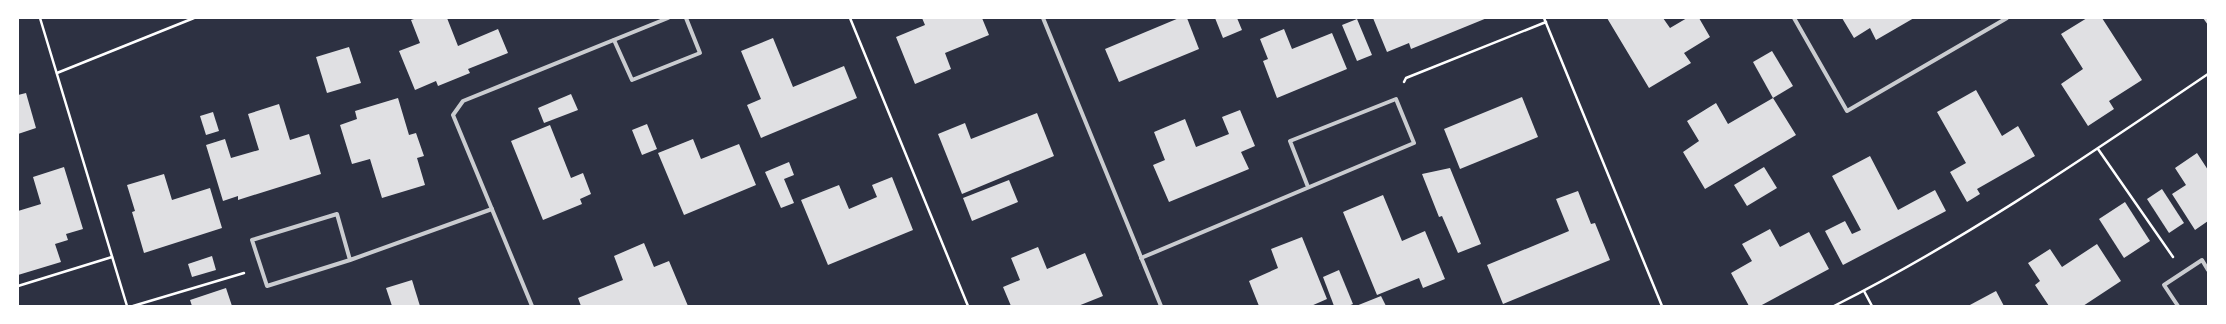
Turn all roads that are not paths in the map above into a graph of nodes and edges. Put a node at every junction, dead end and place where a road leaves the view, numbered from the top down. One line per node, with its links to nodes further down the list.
1 (668, 18): 6 (street)
2 (686, 18): 6 (street)
3 (1044, 18): 9 (street)
4 (1794, 18): 5 (street)
5 (2007, 18)
6 (614, 40): 8 (street)
7 (1308, 187): 7 (street); 9 (street)
8 (492, 208): 10 (street); 12 (street)
9 (1141, 258): 13 (street)
10 (350, 260): 10 (street)
11 (2208, 270): 14 (street)
12 (532, 306)
13 (1162, 306)
14 (2178, 306)

